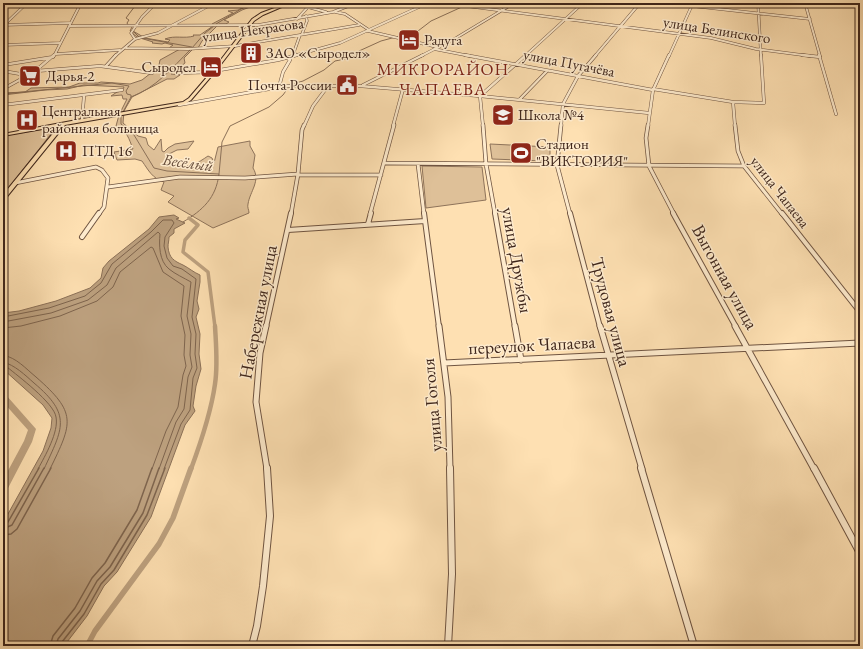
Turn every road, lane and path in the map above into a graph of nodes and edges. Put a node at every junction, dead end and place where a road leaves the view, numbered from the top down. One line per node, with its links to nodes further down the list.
1 (3, 3): 2 (street)
2 (7, 3)
3 (27, 3): 30 (street)
4 (110, 3): 17 (street)
5 (156, 3): 34 (street)
6 (214, 3): 35 (street)
7 (270, 3): 18 (street)
8 (356, 3): 23 (street)
9 (428, 3): 39 (street)
10 (443, 3): 21 (street, улица Белинского)
11 (514, 3): 21 (street)
12 (583, 3): 27 (street)
13 (640, 3): 37 (street, Трудовая улица)
14 (665, 3): 19 (street)
15 (758, 3): 24 (street)
16 (805, 3): 28 (street)
17 (80, 4): 29 (street)
18 (288, 4): 20 (street); 36 (main road)
19 (692, 5): 24 (street); 40 (street, Выгонная улица)
20 (308, 7): 22 (street); 26 (street)
21 (502, 11): 27 (street, улица Белинского); 47 (street)
22 (329, 12): 23 (street); 25 (street)
23 (333, 12): 32 (street, улица Пугачёва)
24 (758, 14): 28 (street); 49 (street)
25 (306, 16): 26 (street); 41 (street)
26 (297, 18): 36 (street)
27 (565, 19): 37 (street, улица Белинского); 55 (street)
28 (810, 19): 54 (street)
29 (70, 23): 31 (street); 33 (street)
30 (3, 25): 31 (street)
31 (7, 25): 38 (street)
32 (359, 25): 39 (street, улица Пугачёва); 41 (street, улица Некрасова)
33 (69, 26): 34 (street); 43 (street)
34 (136, 26): 35 (street); 42 (street)
35 (172, 26): 36 (street); 42 (street)
36 (248, 26): 45 (main road)
37 (621, 27): 40 (street, улица Белинского); 65 (street, Трудовая улица)
38 (3, 28)
39 (368, 31): 47 (street, улица Пугачёва); 51 (street)
40 (679, 34): 49 (street, улица Белинского); 72 (street, Выгонная улица)
41 (300, 35): 45 (street, улица Некрасова); 51 (street)
42 (135, 39): 46 (street)
43 (60, 43): 44 (street); 50 (street)
44 (3, 46)
45 (233, 46): 46 (street, улица Некрасова); 61 (main road)
46 (126, 48): 48 (street)
47 (436, 48): 55 (street, улица Пугачёва); 67 (street)
48 (120, 50): 50 (street); 57 (street)
49 (761, 50): 54 (street, улица Белинского); 78 (street)
50 (56, 54): 52 (street)
51 (296, 55): 53 (street)
52 (54, 57): 56 (street); 60 (street)
53 (287, 57): 61 (street); 68 (street)
54 (820, 57): 83 (street)
55 (515, 64): 59 (street, улица Пугачёва); 74 (street)
56 (3, 65)
57 (106, 66): 60 (street); 62 (street)
58 (3, 70): 64 (street)
59 (547, 70): 65 (street, улица Пугачёва); 76 (street)
60 (34, 72): 64 (street)
61 (213, 72): 63 (street); 75 (main road)
62 (152, 73)
63 (177, 73)
64 (26, 75): 69 (street)
65 (578, 76): 72 (street, улица Пугачёва); 79 (street, Трудовая улица)
66 (328, 86): 67 (street); 68 (street); 93 (street, Набережная улица)
67 (360, 86): 70 (street)
68 (279, 87): 77 (street)
69 (3, 89)
70 (403, 89): 74 (street); 87 (street)
71 (122, 90): 73 (street)
72 (653, 90): 78 (street, улица Пугачёва); 82 (street, Выгонная улица)
73 (84, 96): 80 (street); 84 (street)
74 (480, 96): 76 (street); 89 (street, улица Дружбы)
75 (190, 99): 77 (street); 81 (main road)
76 (519, 100): 79 (street)
77 (196, 102): 81 (street)
78 (733, 102): 92 (street, улица Чапаева)
79 (563, 104): 82 (street); 90 (street, Трудовая улица)
80 (3, 105)
81 (179, 105): 84 (main road)
82 (649, 113): 91 (street, Выгонная улица)
83 (836, 114)
84 (82, 120): 85 (main road)
85 (63, 124): 86 (main road); 95 (main road)
86 (3, 135)
87 (385, 163): 88 (street); 94 (street)
88 (418, 164): 89 (street); 98 (street, улица Гоголя)
89 (486, 164): 90 (street); 108 (street, улица Дружбы)
90 (557, 165): 91 (street); 107 (street, Трудовая улица)
91 (649, 166): 92 (street); 106 (street, Выгонная улица)
92 (744, 166): 104 (street, улица Чапаева)
93 (298, 174): 94 (street); 96 (street); 100 (street, Набережная улица)
94 (381, 175): 99 (street)
95 (14, 183): 96 (street); 97 (main road)
96 (108, 188): 101 (street)
97 (3, 198)
98 (424, 222): 99 (street); 109 (street, улица Гоголя)
99 (368, 224): 100 (street)
100 (288, 230): 111 (street, Набережная улица)
101 (82, 237)
102 (3, 268): 103 (street)
103 (3, 274)
104 (860, 312)
105 (860, 343): 106 (street, переулок Чапаева)
106 (748, 348): 107 (street, переулок Чапаева); 110 (street, Выгонная улица)
107 (608, 356): 108 (street, переулок Чапаева); 113 (street, Трудовая улица)
108 (521, 360): 109 (street, переулок Чапаева)
109 (444, 364): 112 (street, улица Гоголя)
110 (860, 553)
111 (252, 646)
112 (448, 646)
113 (694, 646)

